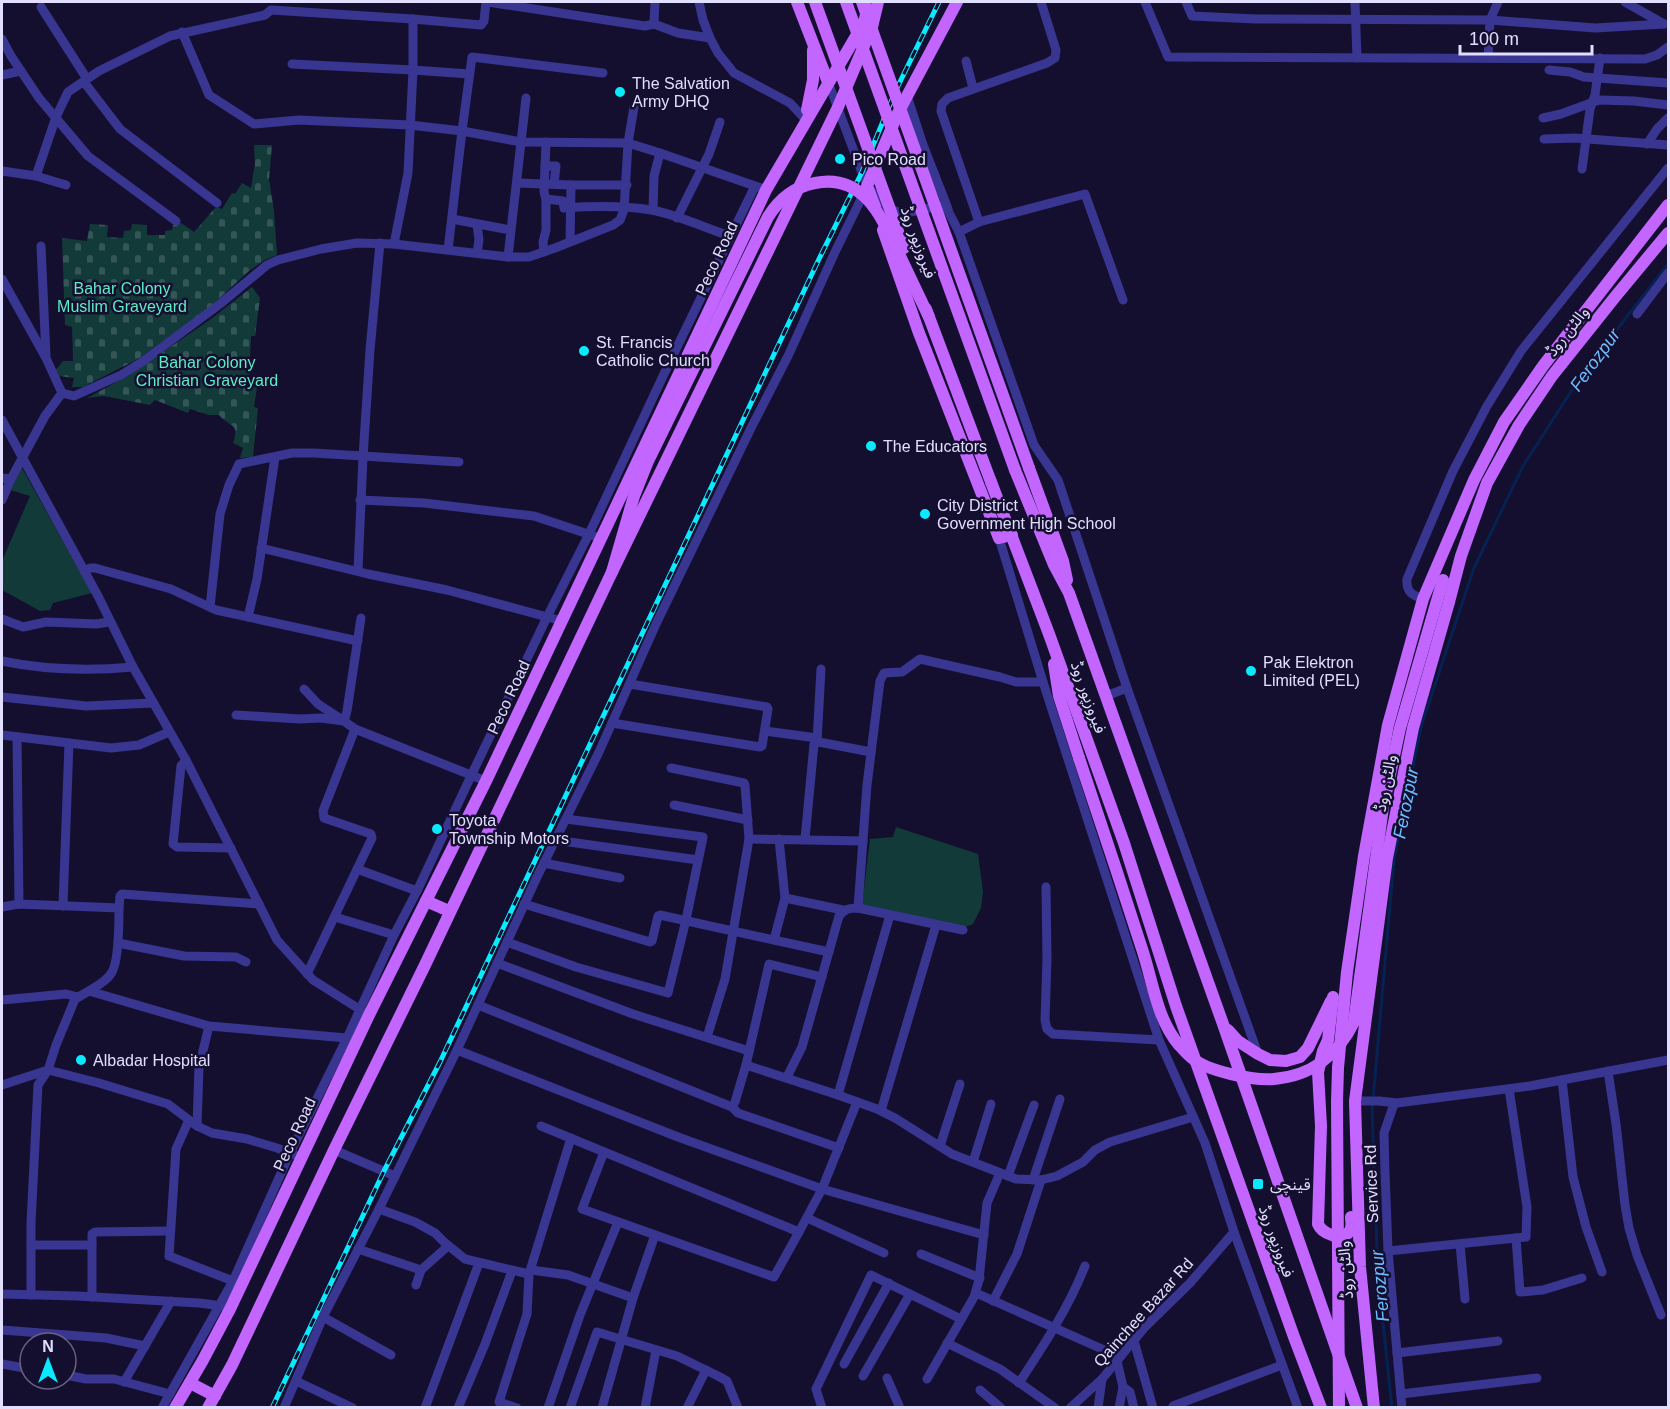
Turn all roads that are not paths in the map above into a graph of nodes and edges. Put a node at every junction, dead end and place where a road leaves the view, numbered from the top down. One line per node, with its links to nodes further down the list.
1 (487, 2): 19 (street); 22 (street)
2 (656, 2): 22 (street)
3 (699, 2): 25 (street)
4 (797, 2): 27 (main road)
5 (815, 2): 106 (main road, فیروزپور روڈ, bridge)
6 (846, 2): 127 (main road, فیروزپور روڈ, bridge)
7 (862, 2): 127 (main road, bridge)
8 (867, 2): 42 (main road, Peco Road)
9 (878, 2): 50 (main road)
10 (957, 2): 45 (main road)
11 (1041, 2): 44 (street)
12 (1144, 2): 29 (street)
13 (1186, 2): 20 (street)
14 (1355, 2): 20 (street)
15 (1498, 2): 21 (street)
16 (1625, 2): 23 (street)
17 (272, 6): 19 (street); 24 (street)
18 (41, 7): 41 (street)
19 (413, 19): 34 (street)
20 (1355, 19): 21 (street); 29 (street)
21 (1490, 20): 23 (street); 30 (street)
22 (654, 24): 25 (street)
23 (1666, 25)
24 (182, 32): 41 (street); 56 (street)
25 (710, 38): 54 (street)
26 (2, 39): 36 (street)
27 (812, 39): 42 (main road); 54 (main road)
28 (1668, 47): 31 (street)
29 (1357, 58): 30 (street)
30 (1488, 58): 31 (street)
31 (1600, 58): 40 (street)
32 (966, 61): 44 (street)
33 (292, 64): 34 (street)
34 (413, 70): 37 (street); 56 (street)
35 (1549, 70): 40 (street)
36 (21, 71): 39 (street); 51 (street)
37 (469, 74): 38 (street); 57 (street)
38 (603, 74)
39 (2, 75)
40 (1599, 78): 43 (street); 47 (street)
41 (86, 80): 51 (street); 79 (street)
42 (828, 81): 50 (street); 54 (main road, Peco Road)
43 (1668, 83)
44 (973, 88): 88 (street)
45 (907, 96): 76 (main road); 83 (street)
46 (526, 98): 60 (street)
47 (1593, 102): 48 (street); 52 (street); 59 (street)
48 (1668, 105)
49 (634, 107): 62 (street)
50 (838, 107): 76 (street); 126 (main road)
51 (57, 117): 70 (street); 87 (street)
52 (1543, 118)
53 (1668, 118): 63 (street)
54 (806, 120): 77 (main road, Peco Road)
55 (720, 122): 66 (street)
56 (410, 125): 57 (street); 96 (street)
57 (462, 131): 60 (street); 86 (street)
58 (1544, 139): 59 (street)
59 (1586, 139): 63 (street); 68 (street)
60 (521, 142): 61 (street); 71 (street)
61 (546, 142): 62 (street); 72 (street)
62 (628, 144): 65 (street); 75 (street)
63 (1647, 144): 64 (street)
64 (1668, 145)
65 (660, 153): 66 (street); 84 (street)
66 (701, 167): 77 (street); 85 (street)
67 (1668, 168): 128 (street)
68 (1582, 169)
69 (2, 171): 70 (street)
70 (36, 176): 73 (street)
71 (517, 183): 72 (street); 101 (street)
72 (550, 184): 74 (street); 78 (street)
73 (66, 185)
74 (571, 185): 75 (street); 82 (street)
75 (627, 185): 80 (street)
76 (867, 186): 83 (street); 121 (main road); 142 (street)
77 (760, 188): 93 (street); 109 (main road, Peco Road)
78 (546, 199): 82 (street); 99 (street)
79 (217, 202)
80 (625, 206): 82 (street); 84 (street); 94 (street)
81 (1668, 206): 128 (main road, والٹن روڈ)
82 (570, 208): 94 (street)
83 (948, 209): 91 (street)
84 (653, 210): 85 (street)
85 (677, 218): 93 (street)
86 (452, 219): 89 (street); 98 (street)
87 (176, 221)
88 (979, 222): 91 (street); 104 (street)
89 (477, 224): 90 (street); 100 (street)
90 (505, 229)
91 (959, 232): 143 (street)
92 (1668, 233): 123 (main road, والٹن روڈ)
93 (730, 236): 108 (street)
94 (570, 242): 99 (street)
95 (380, 243): 96 (street); 110 (street); 114 (street)
96 (394, 244): 98 (street)
97 (41, 246): 107 (street)
98 (448, 250): 100 (street)
99 (544, 252): 101 (street)
100 (477, 253): 101 (street)
101 (508, 257)
102 (1668, 273): 105 (street)
103 (2, 279): 107 (street)
104 (1123, 300)
105 (1637, 314)
106 (929, 317): 119 (main road, فیروزپور روڈ, bridge); 126 (main road, bridge)
107 (46, 358): 110 (street)
108 (663, 376): 109 (street); 120 (street)
109 (676, 382): 120 (main road, Peco Road)
110 (62, 393): 112 (street)
111 (2, 420): 112 (street)
112 (23, 457): 116 (street); 125 (street)
113 (275, 457): 114 (street); 122 (street); 129 (street)
114 (363, 457): 115 (street); 118 (street)
115 (459, 462)
116 (6, 478): 117 (street)
117 (2, 500)
118 (360, 500): 120 (street); 124 (street)
119 (1012, 535): 121 (main road); 136 (main road, فیروزپور روڈ)
120 (595, 536): 131 (street); 135 (main road, Peco Road)
121 (999, 538): 141 (street)
122 (261, 548): 124 (street); 130 (street)
123 (1461, 556): 136 (main road, bridge); 234 (main road, والٹن روڈ)
124 (358, 570): 131 (street)
125 (84, 571): 129 (street); 134 (street)
126 (612, 572): 192 (main road)
127 (1069, 593): 145 (main road, فیروزپور روڈ)
128 (1423, 599): 206 (main road, والٹن روڈ)
129 (210, 607): 130 (street)
130 (248, 617): 137 (street)
131 (547, 617): 135 (street); 161 (street)
132 (362, 618): 137 (street)
133 (2, 620): 134 (street)
134 (110, 621): 139 (street)
135 (562, 621): 162 (main road, Peco Road)
136 (1049, 634): 354 (main road, فیروزپور روڈ)
137 (358, 641): 149 (street)
138 (2, 661): 139 (street)
139 (133, 667): 147 (street)
140 (821, 669): 156 (street)
141 (1043, 682): 158 (street); 219 (street)
142 (630, 684): 150 (street); 152 (street)
143 (1127, 688): 145 (street); 222 (street)
144 (304, 689): 149 (street)
145 (1106, 696): 215 (main road, فیروزپور روڈ)
146 (2, 697): 147 (street)
147 (153, 703): 153 (street)
148 (236, 715): 149 (street)
149 (344, 720): 151 (street)
150 (612, 723): 152 (street); 164 (street)
151 (355, 729): 161 (street); 178 (street)
152 (765, 731): 156 (street)
153 (170, 732): 157 (street); 159 (street)
154 (2, 735): 155 (street)
155 (17, 737): 157 (street); 184 (street)
156 (817, 740): 158 (street); 170 (street)
157 (69, 743): 187 (street)
158 (871, 752): 172 (street)
159 (186, 760): 173 (street); 173 (street)
160 (670, 768): 165 (street)
161 (471, 776): 162 (street); 166 (street)
162 (486, 782): 167 (main road, Peco Road)
163 (674, 805): 165 (street)
164 (566, 819): 171 (street); 176 (street)
165 (748, 820): 168 (street)
166 (449, 822): 167 (street); 174 (street)
167 (463, 828): 175 (main road, Peco Road)
168 (748, 839): 169 (street); 198 (street)
169 (779, 839): 170 (street); 182 (street)
170 (805, 839): 172 (street)
171 (555, 840): 176 (street); 177 (street)
172 (863, 841): 190 (street)
173 (231, 848): 185 (street)
174 (435, 852): 175 (street); 181 (street)
175 (448, 858): 183 (main road, Peco Road)
176 (698, 860): 195 (street)
177 (544, 863): 179 (street); 186 (street)
178 (357, 869): 181 (street); 194 (street)
179 (620, 878)
180 (1046, 887): 219 (street)
181 (417, 891): 199 (street)
182 (785, 898): 191 (street); 200 (street)
183 (426, 901): 192 (main road); 214 (main road, Peco Road)
184 (19, 904): 187 (street); 188 (street)
185 (259, 904): 189 (street); 207 (street)
186 (524, 904): 195 (street); 201 (street)
187 (63, 906): 189 (street)
188 (2, 907)
189 (119, 908): 202 (street)
190 (858, 908): 191 (street); 193 (street)
191 (843, 910): 203 (street)
192 (449, 911): 248 (main road)
193 (890, 915): 196 (street); 232 (street)
194 (335, 917): 199 (street); 207 (street)
195 (686, 920): 198 (street); 201 (street)
196 (936, 925): 197 (street); 240 (street)
197 (963, 930)
198 (733, 932): 200 (street); 217 (street)
199 (394, 935): 214 (street)
200 (774, 940): 203 (street)
201 (507, 942): 205 (street)
202 (118, 943): 204 (street); 209 (street)
203 (829, 952): 208 (street)
204 (246, 962)
205 (497, 963): 213 (street); 217 (street)
206 (1347, 972): 210 (main road); 355 (main road, والٹن روڈ, bridge)
207 (308, 974): 214 (street)
208 (822, 977): 221 (street); 227 (street)
209 (89, 991): 211 (street); 216 (street)
210 (1333, 997): 222 (main road); 244 (main road)
211 (78, 998): 212 (street); 225 (street)
212 (2, 1000)
213 (478, 1005): 220 (street); 247 (street)
214 (364, 1012): 218 (street); 250 (main road, Peco Road)
215 (1223, 1024): 222 (main road); 356 (main road, فیروزپور روڈ)
216 (209, 1026): 218 (street); 242 (street)
217 (707, 1037): 221 (street)
218 (347, 1038): 250 (street)
219 (1159, 1040): 241 (street)
220 (457, 1050): 253 (street); 255 (street)
221 (749, 1050): 224 (street)
222 (1258, 1054)
223 (1668, 1060): 226 (street)
224 (746, 1065): 227 (street); 235 (street)
225 (48, 1070): 230 (street); 242 (street); 266 (street)
226 (1608, 1071): 228 (street); 295 (street)
227 (789, 1078): 232 (street)
228 (1562, 1080): 231 (street); 278 (street)
229 (960, 1084): 246 (street)
230 (2, 1085)
231 (1509, 1089): 238 (street); 264 (street)
232 (838, 1095): 236 (street)
233 (1060, 1099): 254 (street)
234 (1355, 1101): 238 (street); 244 (main road, والٹن روڈ)
235 (735, 1102)
236 (857, 1102): 240 (street); 247 (street)
237 (991, 1104): 251 (street)
238 (1394, 1104): 270 (street, Service Rd)
239 (1034, 1105): 252 (street)
240 (881, 1111): 246 (street)
241 (1193, 1117): 254 (street); 261 (street)
242 (193, 1123): 250 (street); 259 (street)
243 (541, 1126): 245 (street)
244 (1355, 1129): 357 (main road, والٹن روڈ)
245 (571, 1138): 249 (street); 277 (street)
246 (940, 1146): 251 (street)
247 (839, 1148): 255 (street)
248 (334, 1150): 253 (street); 328 (main road)
249 (604, 1152): 258 (street); 260 (street)
250 (296, 1155): 281 (street); 294 (main road, Peco Road)
251 (973, 1162): 252 (street)
252 (1004, 1174): 254 (street); 263 (street)
253 (395, 1176): 256 (street)
254 (1037, 1180): 292 (street)
255 (822, 1190): 257 (street); 263 (street)
256 (379, 1209): 268 (street); 269 (street)
257 (807, 1218): 260 (street); 271 (street)
258 (618, 1222): 262 (street); 283 (street)
259 (170, 1231): 267 (street); 281 (street)
260 (799, 1232): 262 (street)
261 (1234, 1232): 301 (street, Qainchee Bazar Rd); 311 (street)
262 (655, 1235): 290 (street)
263 (984, 1235): 279 (street)
264 (1516, 1238): 265 (street); 280 (street)
265 (1460, 1244): 270 (street); 291 (street)
266 (31, 1245): 267 (street); 288 (street)
267 (92, 1245): 289 (street)
268 (448, 1246): 273 (street); 275 (street)
269 (358, 1249): 275 (street); 296 (street)
270 (1388, 1251): 306 (street, Service Rd)
271 (884, 1253)
272 (921, 1254): 279 (street)
273 (479, 1263): 276 (street); 336 (street)
274 (1085, 1266): 298 (street)
275 (421, 1270): 284 (street)
276 (512, 1271): 277 (street); 337 (street)
277 (530, 1272): 283 (street); 338 (street)
278 (1602, 1272)
279 (980, 1278): 285 (street)
280 (1582, 1278)
281 (233, 1281): 294 (street)
282 (889, 1283): 287 (street); 310 (street); 345 (street)
283 (594, 1284): 290 (street); 339 (street)
284 (416, 1286)
285 (976, 1293): 292 (street); 297 (street)
286 (2, 1294): 288 (street)
287 (910, 1294): 297 (street); 314 (street)
288 (32, 1295): 289 (street)
289 (92, 1297): 293 (street)
290 (633, 1298): 300 (street)
291 (1466, 1299)
292 (993, 1301): 298 (street)
293 (171, 1302): 294 (street); 304 (street)
294 (225, 1307): 322 (main road, Peco Road); 326 (street)
295 (1661, 1316)
296 (323, 1317): 307 (street); 320 (street)
297 (961, 1319): 303 (street)
298 (1055, 1328): 308 (street); 323 (street)
299 (2, 1330): 304 (street)
300 (622, 1339): 305 (street); 340 (street); 341 (street)
301 (1134, 1341): 308 (street, Qainchee Bazar Rd); 352 (street)
302 (1498, 1341): 306 (street)
303 (947, 1343): 318 (street); 323 (street)
304 (145, 1346): 321 (street)
305 (656, 1350): 313 (street); 342 (street)
306 (1397, 1353): 327 (street, Service Rd)
307 (392, 1355)
308 (1118, 1359): 319 (street, Qainchee Bazar Rd); 324 (street)
309 (2, 1364): 312 (street)
310 (844, 1364)
311 (1282, 1365): 330 (street); 353 (street)
312 (18, 1367)
313 (706, 1370): 343 (street); 344 (street)
314 (863, 1376)
315 (78, 1377): 321 (street)
316 (887, 1378): 346 (street)
317 (1537, 1378): 327 (street)
318 (927, 1379)
319 (1102, 1379): 348 (street, Qainchee Bazar Rd); 349 (street)
320 (296, 1381): 334 (street); 335 (street)
321 (124, 1382): 326 (street)
322 (190, 1383): 328 (main road); 332 (main road, Peco Road)
323 (1019, 1383): 347 (street)
324 (1123, 1387): 350 (street); 351 (street)
325 (980, 1390): 329 (street)
326 (170, 1394): 331 (street)
327 (1401, 1394): 358 (street, Service Rd)
328 (215, 1396): 333 (main road)
329 (996, 1406)
330 (1173, 1406)
331 (162, 1407)
332 (176, 1407)
333 (207, 1407)
334 (284, 1407)
335 (353, 1407)
336 (425, 1407)
337 (458, 1407)
338 (517, 1407)
339 (548, 1407)
340 (570, 1407)
341 (602, 1407)
342 (645, 1407)
343 (687, 1407)
344 (738, 1407)
345 (822, 1407)
346 (900, 1407)
347 (1055, 1407)
348 (1070, 1407)
349 (1098, 1407)
350 (1119, 1407)
351 (1134, 1407)
352 (1153, 1407)
353 (1298, 1407)
354 (1321, 1407)
355 (1339, 1407)
356 (1357, 1407)
357 (1374, 1407)
358 (1402, 1407)

